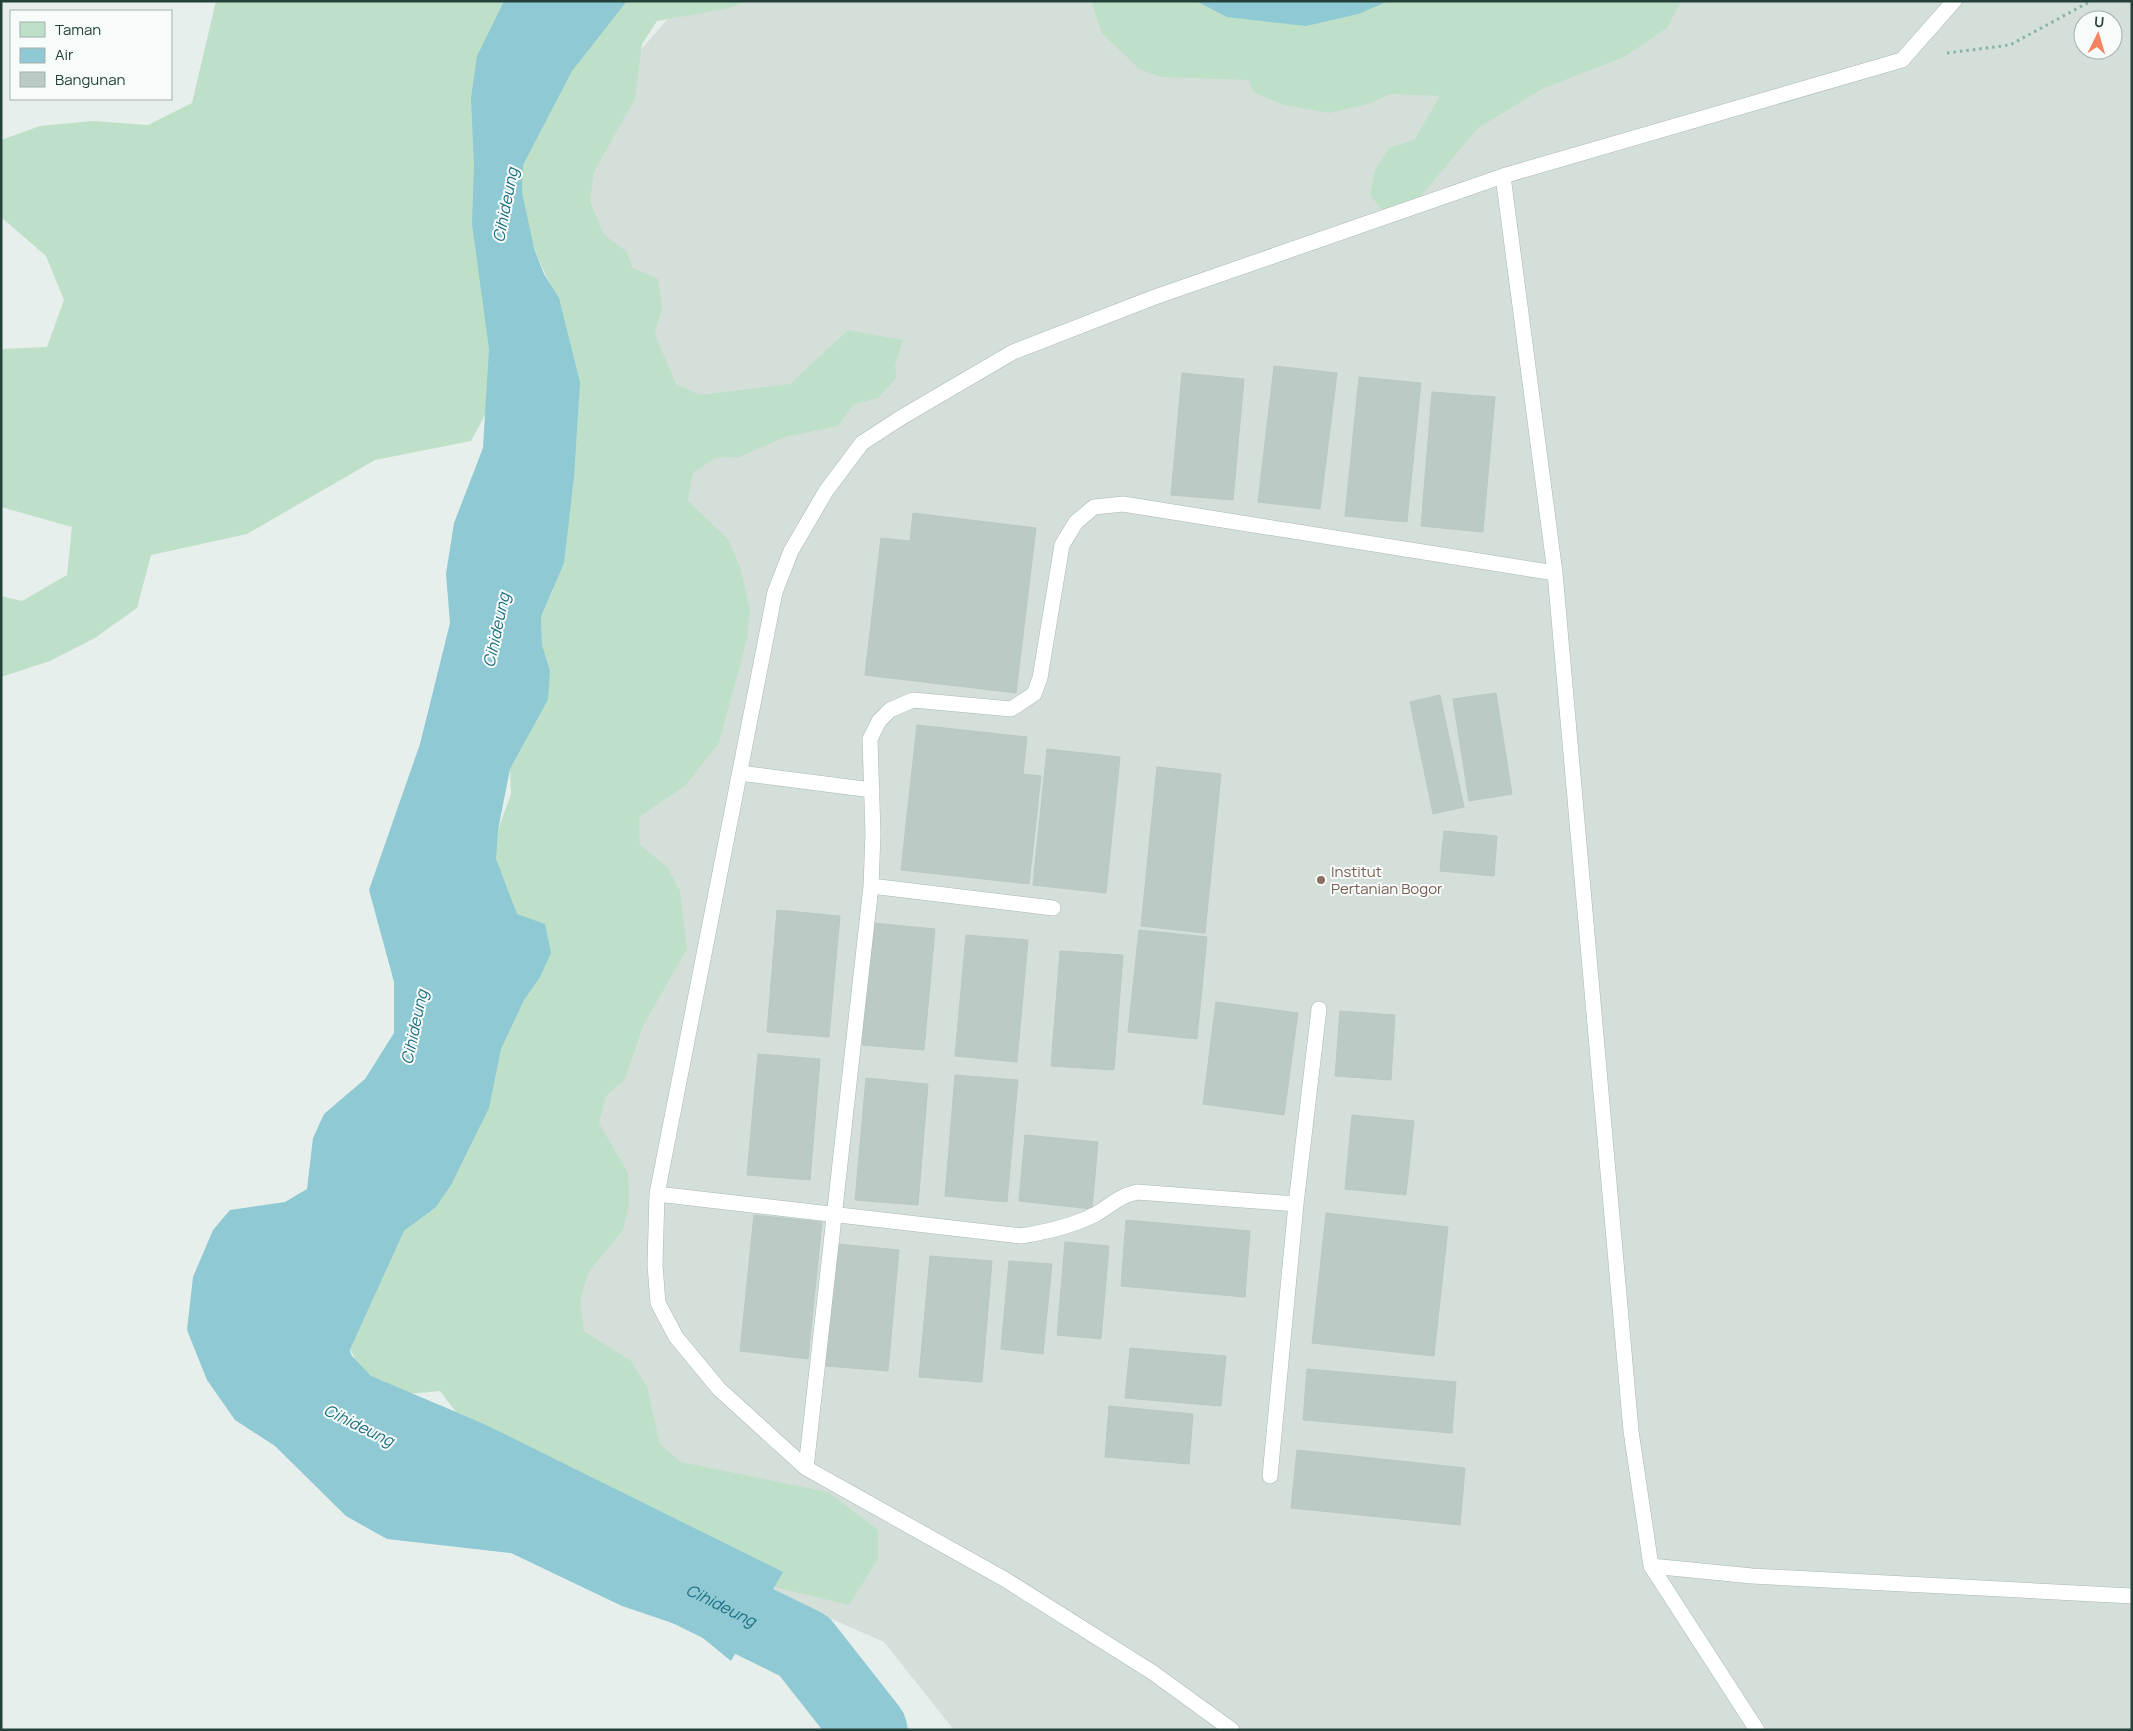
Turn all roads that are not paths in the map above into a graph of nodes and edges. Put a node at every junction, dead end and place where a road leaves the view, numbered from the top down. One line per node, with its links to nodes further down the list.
1 (1954, 1): 2 (lane)
2 (1503, 176): 3 (lane); 4 (lane)
3 (1555, 573): 5 (lane); 14 (lane)
4 (740, 773): 5 (lane); 9 (lane)
5 (872, 790): 6 (lane)
6 (871, 886): 7 (lane); 11 (lane)
7 (1053, 908)
8 (1319, 1009): 10 (lane)
9 (657, 1194): 11 (lane); 12 (lane)
10 (1296, 1204): 11 (lane); 13 (lane)
11 (833, 1214): 12 (lane)
12 (806, 1468): 16 (lane)
13 (1270, 1476)
14 (1651, 1566): 15 (lane); 17 (lane)
15 (2132, 1596)
16 (1232, 1730)
17 (1757, 1730)

